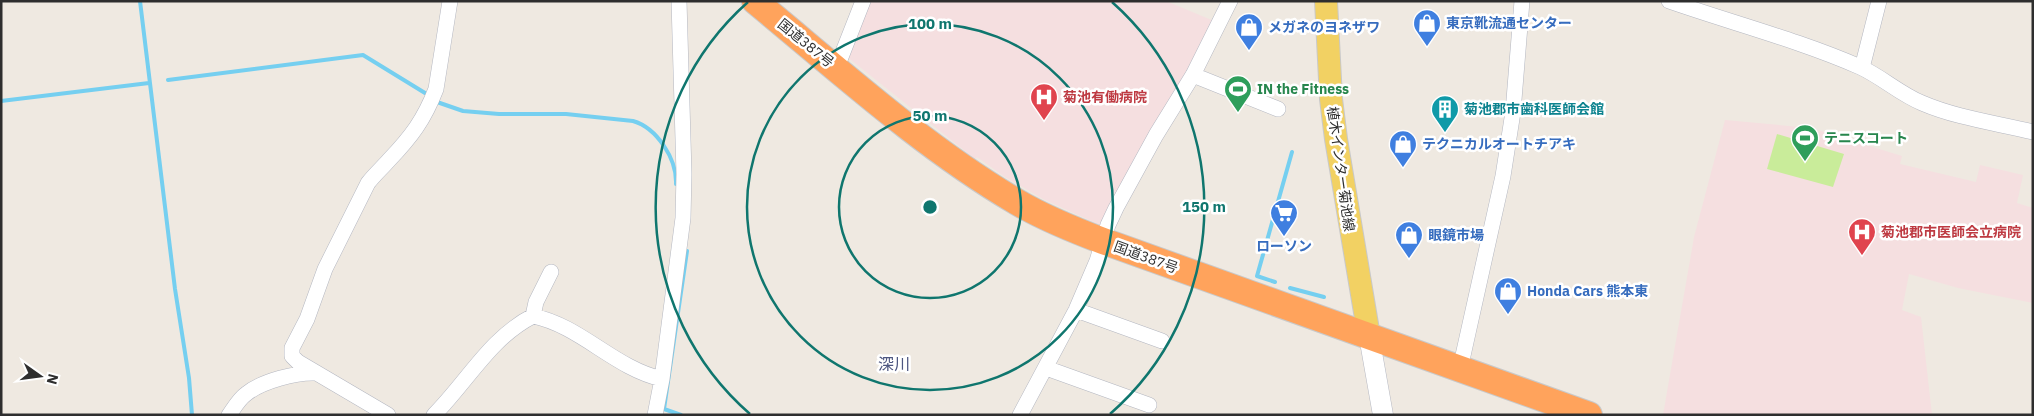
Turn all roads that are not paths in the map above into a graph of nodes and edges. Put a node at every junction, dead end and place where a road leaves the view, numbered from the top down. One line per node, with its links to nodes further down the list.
1 (450, 1): 23 (street)
2 (679, 1): 24 (street)
3 (755, 1): 10 (highway, 国道387号)
4 (863, 1): 10 (street)
5 (1230, 1): 12 (street)
6 (1326, 1): 19 (main road, 植木インター菊池線)
7 (1522, 1): 22 (street)
8 (1669, 1): 11 (street)
9 (1879, 1): 11 (street)
10 (834, 66): 15 (highway, 国道387号)
11 (1862, 68): 14 (street)
12 (1193, 75): 13 (street); 15 (street)
13 (1278, 109)
14 (2033, 132)
15 (1103, 241): 17 (street); 19 (highway, 国道387号)
16 (551, 272): 18 (street)
17 (1076, 310): 20 (street); 21 (street)
18 (533, 316): 24 (street); 28 (street)
19 (1369, 336): 22 (highway, 国道387号); 31 (street)
20 (1162, 341)
21 (1046, 368): 25 (street); 30 (street)
22 (1460, 368): 32 (highway, 国道387号)
23 (316, 373): 26 (street); 27 (street)
24 (662, 379): 29 (street)
25 (1149, 405)
26 (229, 415)
27 (388, 415)
28 (434, 415)
29 (654, 415)
30 (1020, 415)
31 (1383, 415)
32 (1589, 415)

